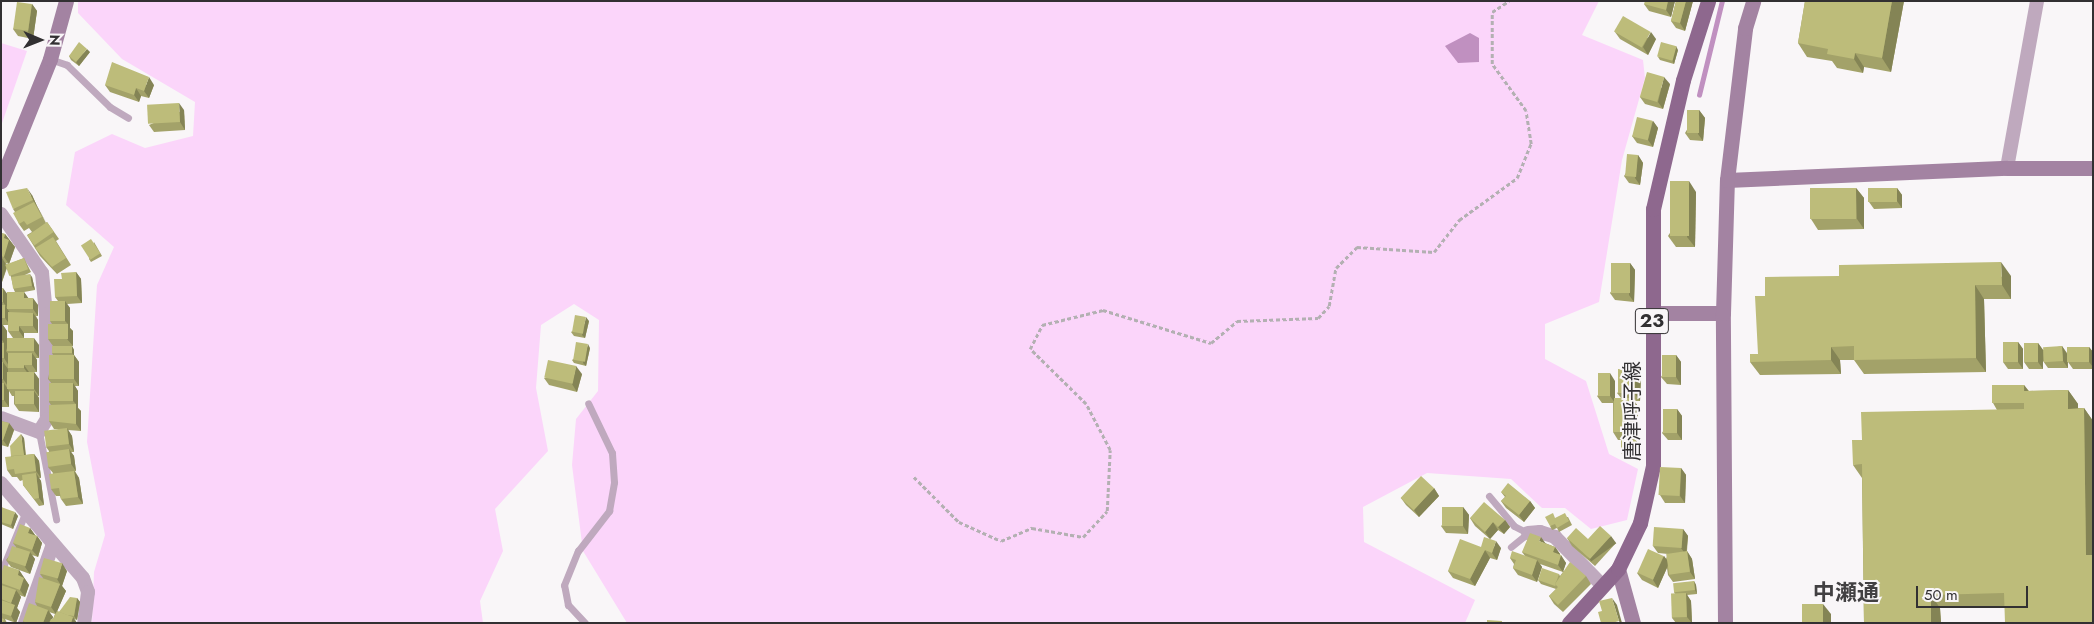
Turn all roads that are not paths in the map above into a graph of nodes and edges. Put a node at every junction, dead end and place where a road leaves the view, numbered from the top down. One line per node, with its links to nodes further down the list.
1 (66, 1): 5 (street)
2 (1708, 1): 12 (main road, 唐津呼子線 / 23)
3 (1753, 1): 9 (street)
4 (2037, 1): 7 (street)
5 (50, 59): 6 (lane); 10 (street)
6 (128, 118)
7 (2007, 168): 8 (street); 9 (street)
8 (2093, 168)
9 (1727, 180): 13 (street)
10 (1, 181)
11 (1, 214): 16 (street)
12 (1652, 313): 13 (street); 24 (main road, 唐津呼子線 / 23)
13 (1723, 313): 32 (street)
14 (588, 403): 29 (lane)
15 (1, 418): 16 (street)
16 (39, 432): 20 (lane)
17 (1, 483): 19 (street)
18 (1488, 496): 21 (lane)
19 (27, 511): 22 (street); 25 (lane)
20 (56, 519)
21 (1528, 533): 23 (lane); 26 (street)
22 (53, 544): 27 (street); 28 (street)
23 (1510, 547)
24 (1618, 569): 26 (main road, 唐津呼子線 / 23); 31 (street)
25 (1, 572)
26 (1603, 586): 30 (main road, 唐津呼子線 / 23)
27 (25, 623)
28 (84, 623)
29 (585, 623)
30 (1569, 623)
31 (1633, 623)
32 (1725, 623)

